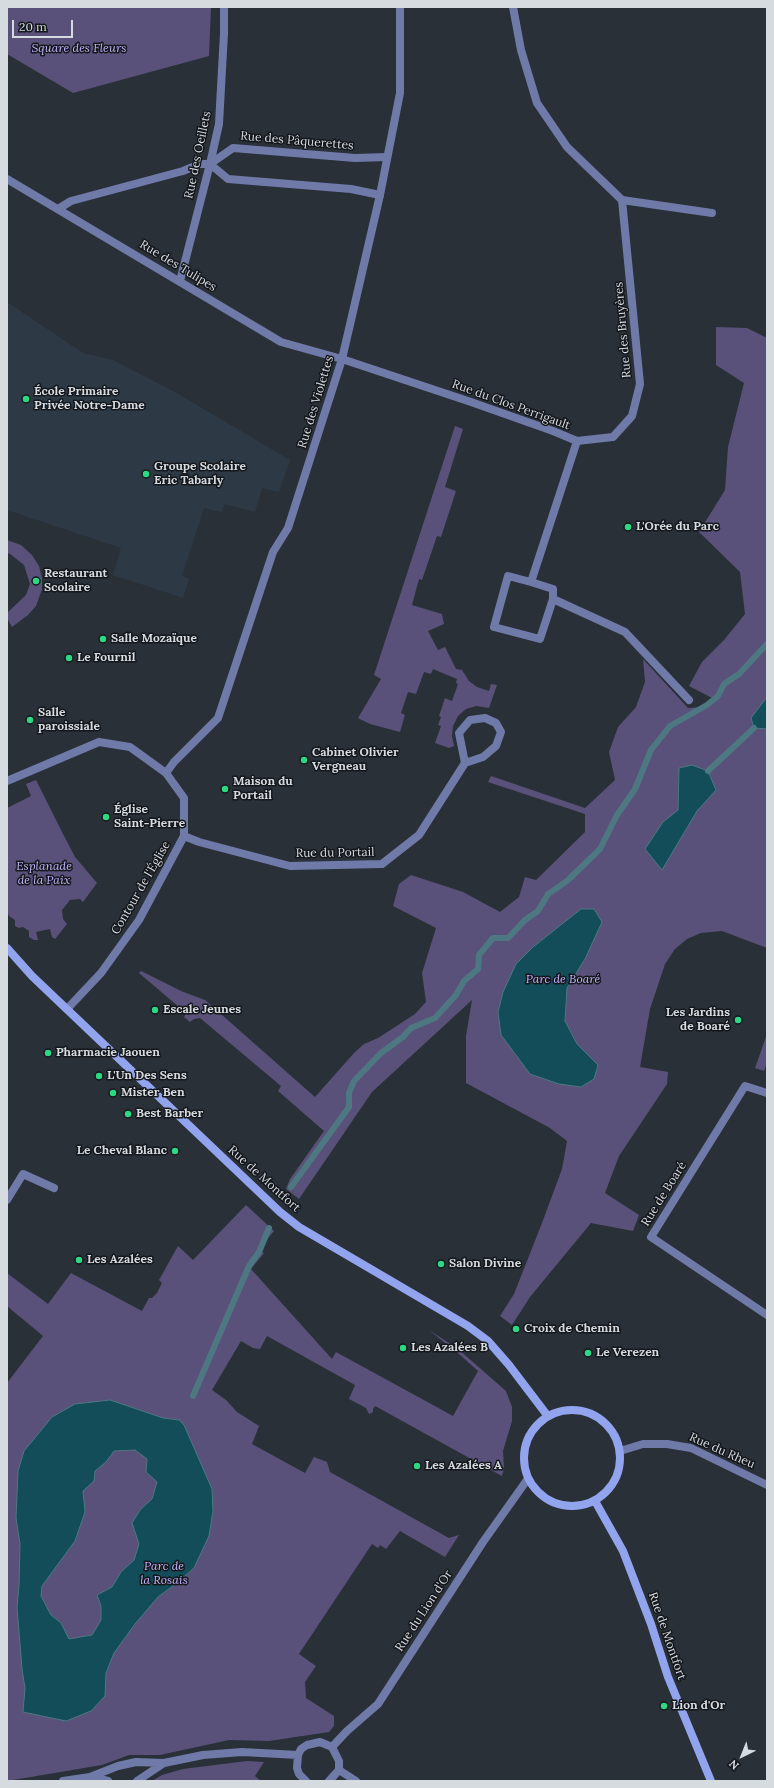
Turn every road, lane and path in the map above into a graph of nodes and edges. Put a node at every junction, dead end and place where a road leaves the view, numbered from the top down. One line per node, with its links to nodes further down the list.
1 (224, 7): 5 (street, Rue des Oeillets)
2 (400, 7): 4 (street, Rue des Violettes)
3 (513, 7): 8 (street)
4 (387, 157): 5 (street, Rue des Pâquerettes); 7 (street, Rue des Violettes)
5 (210, 164): 7 (street); 9 (street, Rue des Pâquerettes); 11 (street, Rue des Oeillets)
6 (7, 179): 9 (street, Rue des Tulipes)
7 (380, 195): 12 (street, Rue des Violettes)
8 (622, 200): 10 (street); 13 (street, Rue des Bruyères)
9 (58, 209): 11 (street, Rue des Tulipes)
10 (712, 212)
11 (180, 281): 12 (street, Rue des Tulipes)
12 (342, 359): 13 (street, Rue du Clos Perrigault); 18 (street, Rue des Violettes)
13 (577, 442): 14 (street, Rue du Clos Perrigault)
14 (531, 582): 15 (street); 15 (street)
15 (553, 599): 16 (street)
16 (689, 700)
17 (465, 763): 17 (street); 20 (street, Rue du Portail)
18 (166, 773): 19 (street, Contour de l'Église); 20 (street, Contour de l'Église)
19 (7, 781)
20 (184, 836): 24 (street, Contour de l'Église)
21 (7, 948): 23 (main road, Rue de Montfort)
22 (7, 958): 23 (main road, Rue de Montfort)
23 (20, 963): 24 (main road, Rue de Montfort)
24 (68, 1008): 29 (main road, Rue de Montfort)
25 (767, 1093): 28 (street, Rue de Boaré)
26 (54, 1188): 27 (street)
27 (7, 1200)
28 (767, 1315)
29 (547, 1416): 30 (main road); 31 (main road)
30 (620, 1451): 32 (street, Rue du Rheu); 33 (main road)
31 (527, 1480): 33 (main road); 34 (street, Rue du Lion d'Or)
32 (767, 1485)
33 (595, 1501): 45 (main road, Rue de Montfort)
34 (332, 1747): 35 (street); 37 (street)
35 (298, 1755): 36 (street); 39 (street)
36 (164, 1763): 38 (street); 42 (street)
37 (339, 1770): 43 (street); 44 (street)
38 (90, 1777): 40 (street); 41 (street)
39 (303, 1780)
40 (63, 1781)
41 (108, 1781)
42 (137, 1781)
43 (329, 1781)
44 (356, 1781)
45 (710, 1781)

